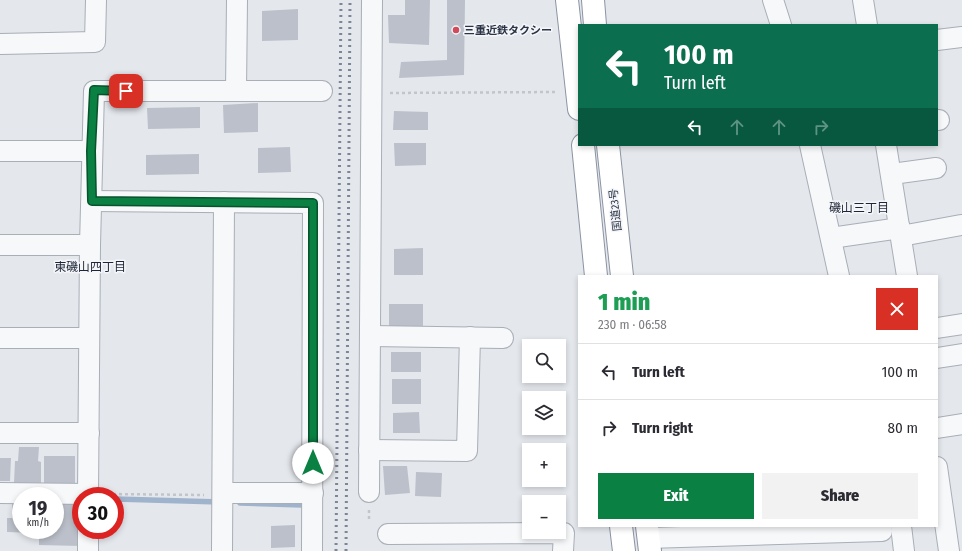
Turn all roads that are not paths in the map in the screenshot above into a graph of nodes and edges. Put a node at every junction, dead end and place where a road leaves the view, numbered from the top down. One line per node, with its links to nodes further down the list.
1 (96, 0): 13 (street)
2 (237, 0): 14 (street)
3 (372, 0): 38 (street)
4 (567, 0): 16 (highway)
5 (593, 0): 8 (highway)
6 (773, 0): 9 (street)
7 (863, 0): 10 (street)
8 (595, 24)
9 (780, 24)
10 (867, 24)
11 (962, 37): 12 (street)
12 (938, 40)
13 (0, 44)
14 (236, 91): 15 (street); 22 (street)
15 (322, 91)
16 (578, 100)
17 (583, 146): 32 (highway)
18 (608, 146): 33 (highway, 国道23号)
19 (810, 146): 29 (street)
20 (886, 146): 24 (street)
21 (0, 151): 22 (street)
22 (91, 151): 25 (street)
23 (936, 168): 24 (street)
24 (892, 174): 28 (street)
25 (92, 201): 26 (street); 31 (street)
26 (224, 202): 54 (street); 57 (street)
27 (962, 225): 28 (street)
28 (901, 232): 29 (street); 35 (street)
29 (831, 238): 34 (street)
30 (0, 245): 31 (street)
31 (90, 245): 41 (street)
32 (596, 275)
33 (622, 275)
34 (839, 275)
35 (907, 275)
36 (962, 324): 37 (street)
37 (938, 328)
38 (371, 336): 39 (street); 49 (street)
39 (470, 337): 42 (street); 49 (street)
40 (0, 338): 41 (street)
41 (89, 338): 48 (street)
42 (503, 338)
43 (962, 354): 44 (street)
44 (938, 358)
45 (962, 424): 46 (street)
46 (938, 428)
47 (0, 433): 48 (street)
48 (89, 433): 51 (street)
49 (369, 450): 53 (street)
50 (938, 477): 52 (street)
51 (88, 487)
52 (939, 487): 74 (street)
53 (369, 492)
54 (313, 493): 57 (street); 70 (street)
55 (0, 494): 56 (street)
56 (72, 495)
57 (223, 498): 69 (street)
58 (621, 527): 72 (highway)
59 (891, 529): 67 (street); 73 (street)
60 (388, 536): 66 (street)
61 (649, 538): 67 (street)
62 (88, 539): 68 (street)
63 (451, 542): 64 (street); 66 (street)
64 (491, 542): 65 (street)
65 (526, 542): 71 (street)
66 (424, 543)
67 (705, 544)
68 (88, 551)
69 (222, 551)
70 (312, 551)
71 (563, 551)
72 (624, 551)
73 (904, 551)
74 (949, 551)

